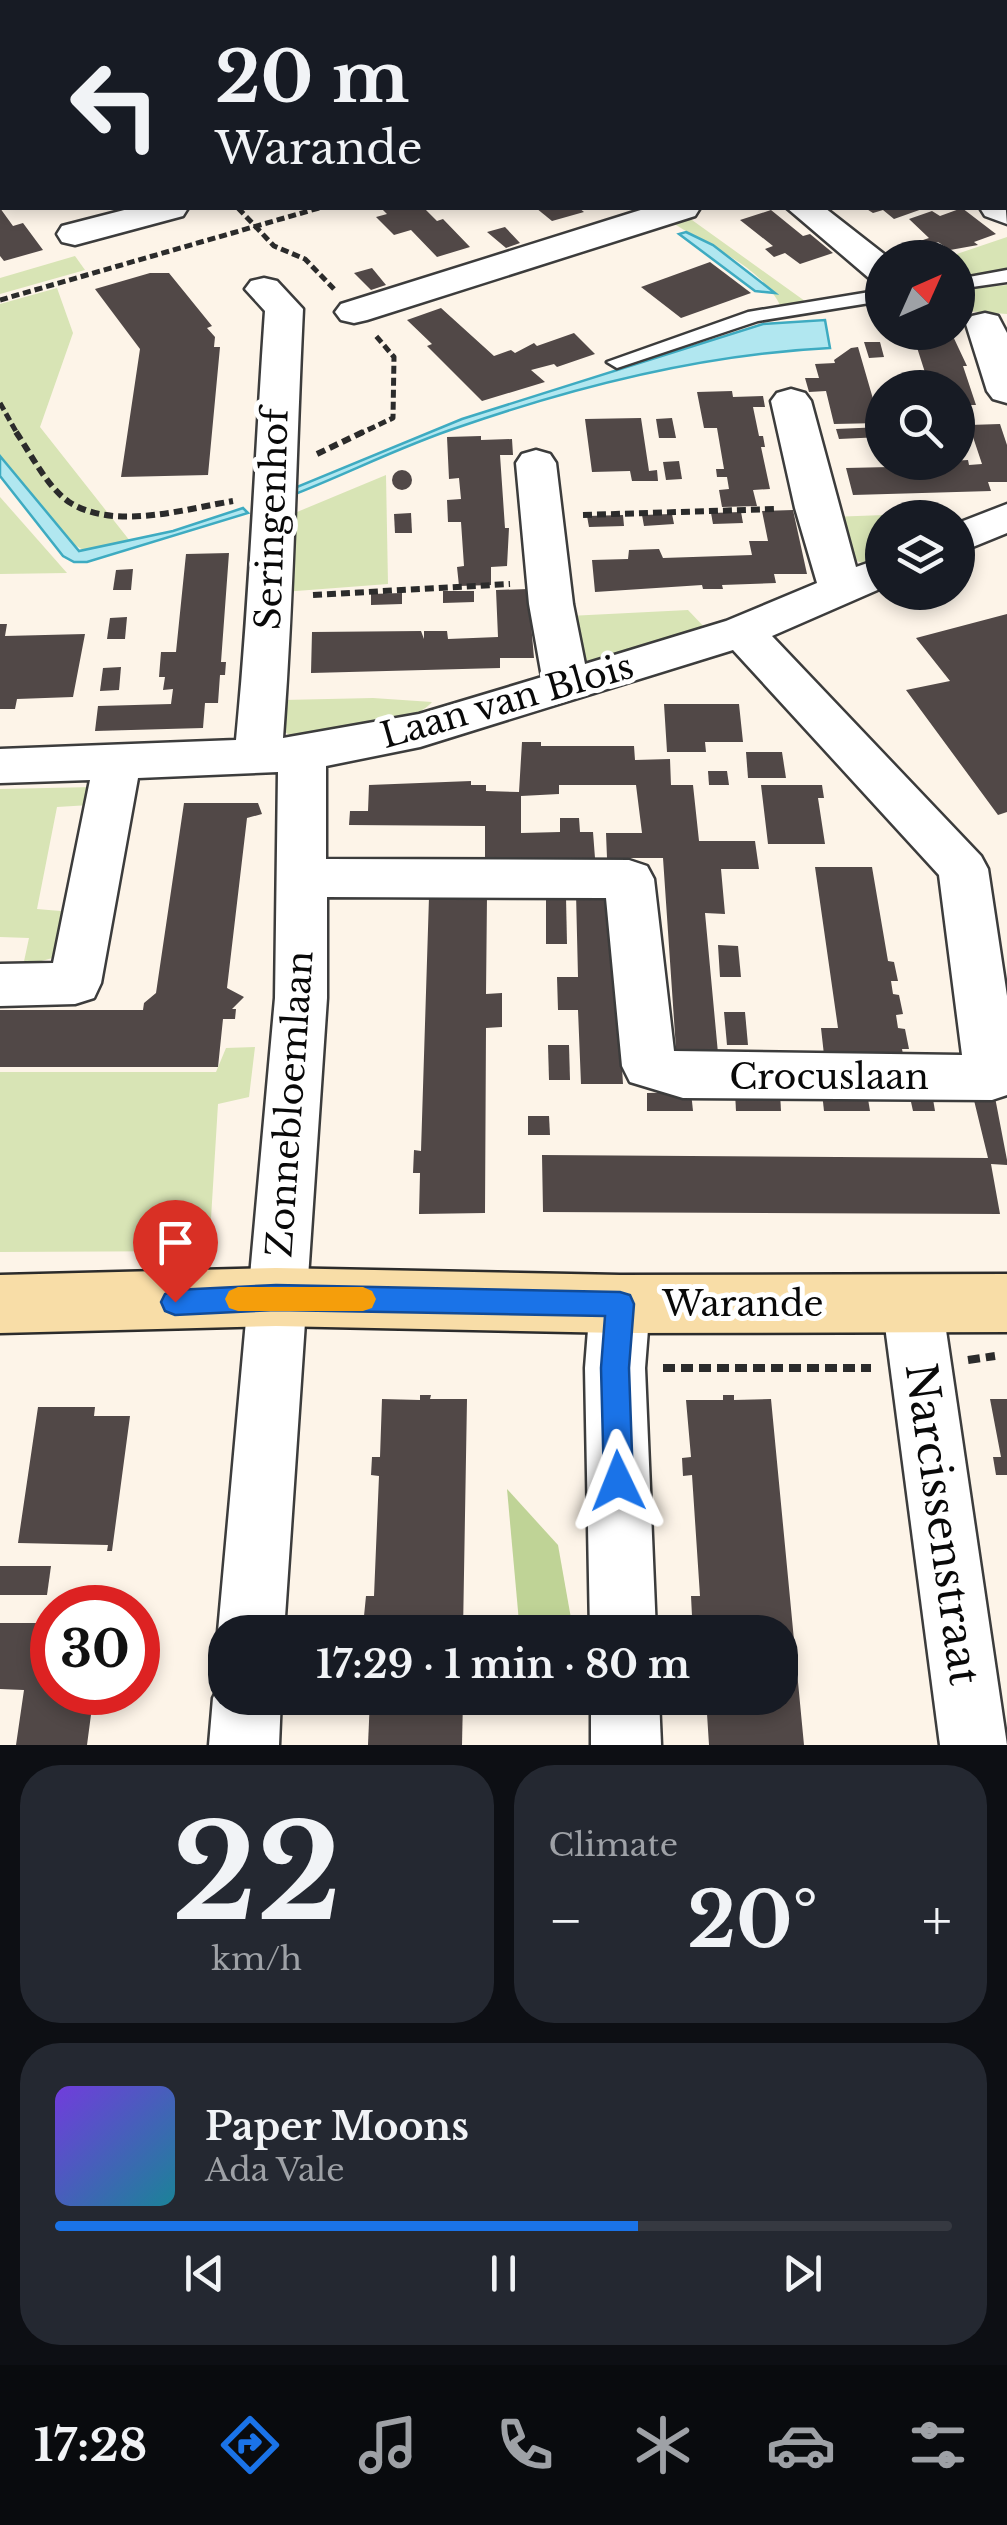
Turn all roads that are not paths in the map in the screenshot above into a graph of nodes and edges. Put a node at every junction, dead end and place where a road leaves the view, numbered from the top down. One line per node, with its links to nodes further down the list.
1 (162, 210): 4 (street)
2 (676, 210): 10 (street)
3 (807, 210): 5 (street)
4 (74, 232)
5 (865, 256)
6 (1007, 276): 7 (lane)
7 (975, 281)
8 (264, 289): 22 (street, Seringenhof)
9 (865, 299): 12 (lane)
10 (354, 312)
11 (985, 324): 13 (street)
12 (617, 362)
13 (1007, 392)
14 (791, 402): 19 (street)
15 (536, 463): 21 (street)
16 (1007, 517): 17 (street)
17 (975, 531)
18 (865, 580): 19 (street, Laan van Blois)
19 (842, 590): 20 (street, Laan van Blois)
20 (742, 632): 21 (street, Laan van Blois); 25 (street, Crocuslaan)
21 (567, 686): 22 (street, Laan van Blois)
22 (280, 756): 23 (street, Laan van Blois); 26 (street, Zonnebloemlaan)
23 (118, 762): 24 (street, Laan van Blois); 27 (street)
24 (0, 766)
25 (985, 869): 26 (street, Crocuslaan)
26 (302, 878): 28 (street, Zonnebloemlaan)
27 (0, 986)
28 (276, 1298): 31 (main road, Warande); 32 (main road, Warande); 33 (street, Zonnebloemlaan)
29 (912, 1303): 30 (main road, Warande); 32 (main road, Warande); 39 (street, Narcissenstraat)
30 (1007, 1303)
31 (0, 1304)
32 (620, 1304): 34 (street)
33 (252, 1615)
34 (622, 1615)
35 (246, 1715): 37 (street)
36 (625, 1715): 38 (street)
37 (244, 1745)
38 (626, 1745)
39 (975, 1745)

